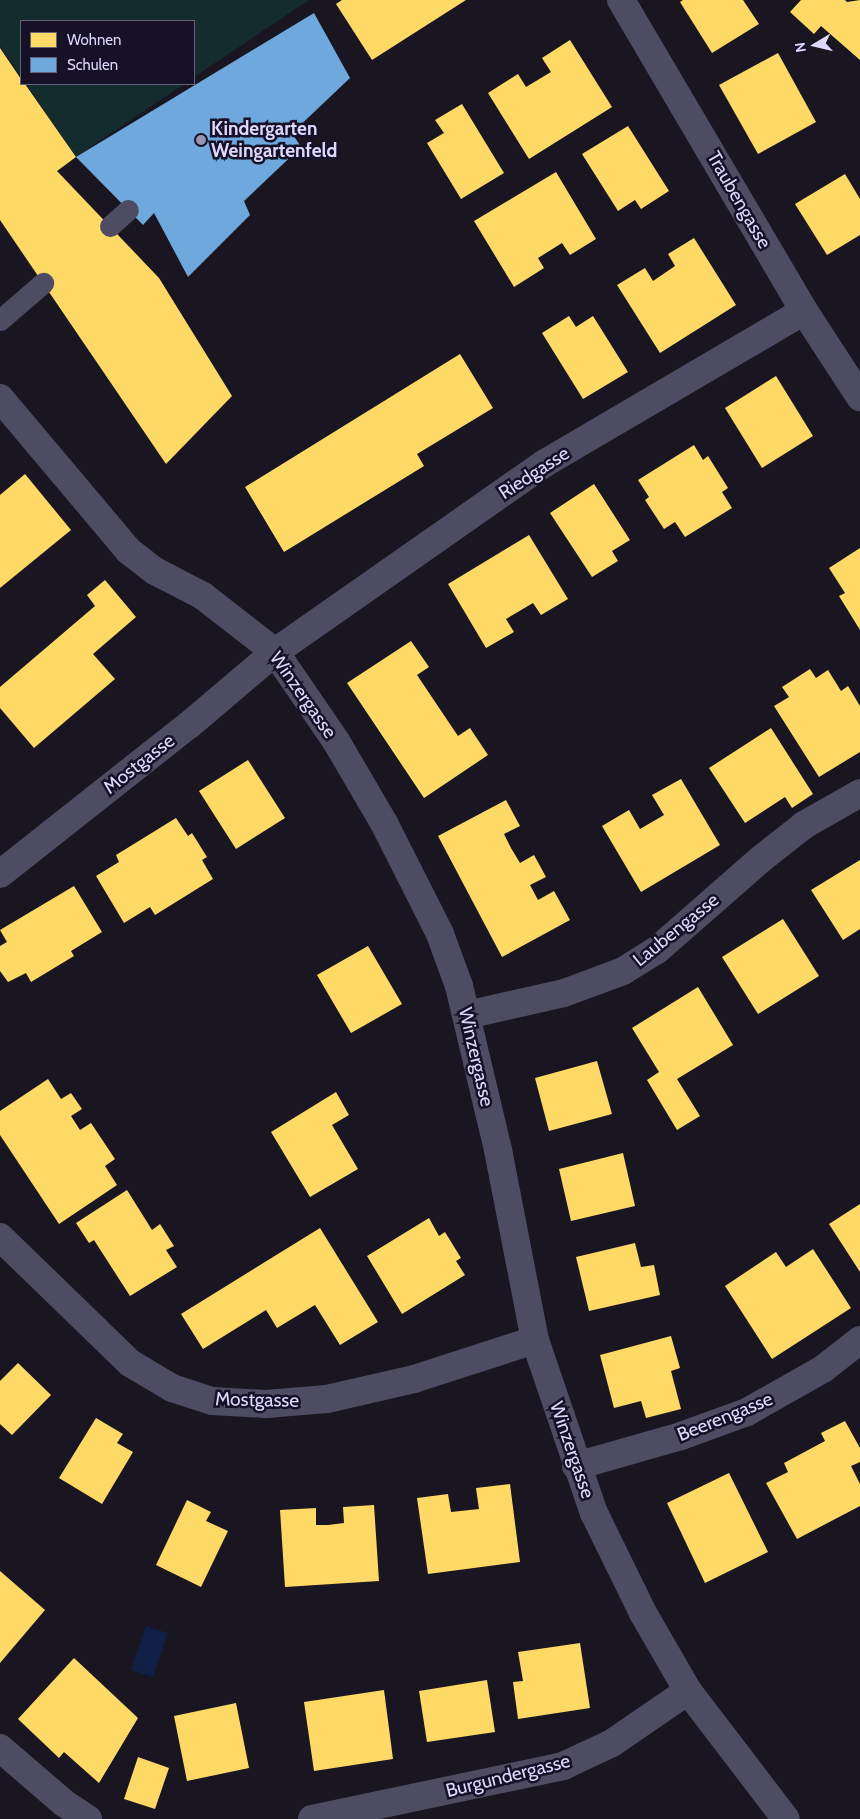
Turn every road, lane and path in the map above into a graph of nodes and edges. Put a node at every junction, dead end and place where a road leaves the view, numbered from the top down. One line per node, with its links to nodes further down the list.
1 (621, 0): 5 (street, Traubengasse)
2 (128, 210): 3 (lane)
3 (110, 226)
4 (43, 283): 6 (lane)
5 (804, 311): 7 (street, Traubengasse); 9 (street, Riedgasse)
6 (0, 320)
7 (860, 397)
8 (5, 413): 9 (street, Winzergasse)
9 (276, 652): 11 (street, Mostgasse); 12 (street, Winzergasse)
10 (860, 793): 12 (street, Laubengasse)
11 (0, 874)
12 (466, 1015): 14 (street, Winzergasse)
13 (0, 1237): 14 (street, Mostgasse)
14 (535, 1340): 16 (street, Winzergasse)
15 (860, 1340): 16 (street, Beerengasse)
16 (576, 1466): 17 (street, Winzergasse)
17 (688, 1691): 20 (street, Burgundergasse); 21 (street, Winzergasse)
18 (0, 1748): 19 (street)
19 (88, 1819)
20 (312, 1819)
21 (786, 1819)

